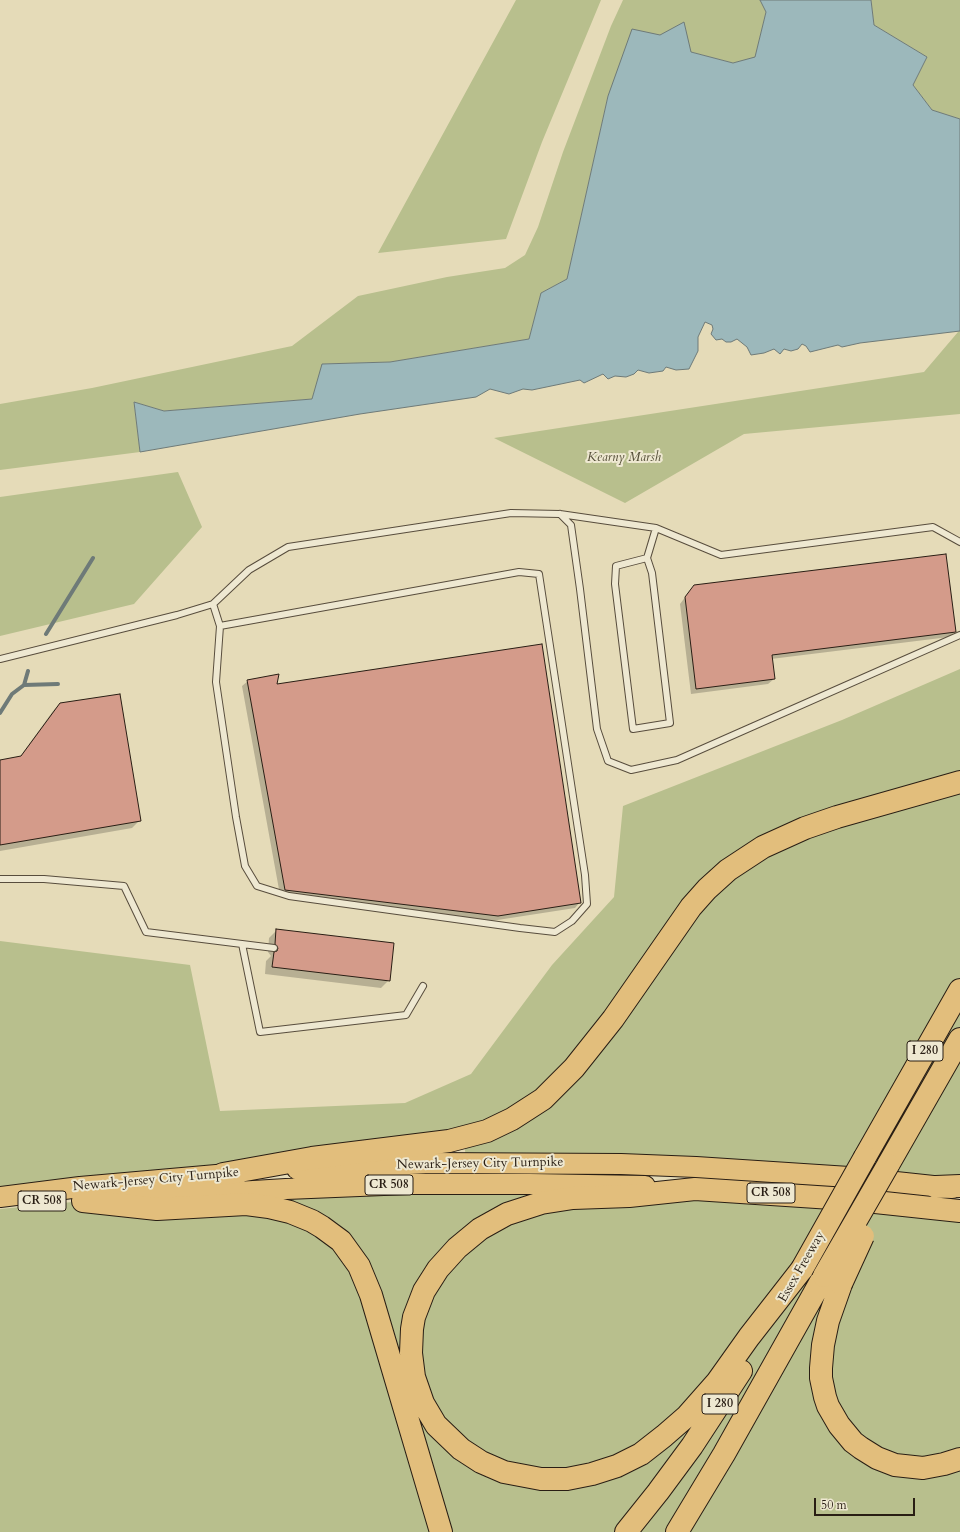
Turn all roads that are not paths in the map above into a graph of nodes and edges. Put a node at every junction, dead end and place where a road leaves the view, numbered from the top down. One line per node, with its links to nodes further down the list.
1 (560, 514): 2 (lane); 5 (lane); 7 (lane)
2 (656, 528): 3 (lane); 4 (lane)
3 (960, 542)
4 (647, 558): 4 (lane)
5 (213, 604): 6 (lane); 8 (lane)
6 (220, 626): 6 (lane)
7 (960, 635)
8 (0, 659)
9 (960, 782): 18 (highway)
10 (0, 878): 11 (lane)
11 (242, 944): 12 (lane); 13 (lane)
12 (274, 948)
13 (423, 986)
14 (960, 990): 29 (highway, Essex Freeway / I 280, bridge)
15 (960, 1039): 17 (highway, Essex Freeway / I 280)
16 (960, 1071): 17 (highway)
17 (912, 1122): 30 (highway, Essex Freeway / I 280, bridge)
18 (223, 1174): 19 (main road, Newark-Jersey City Turnpike / CR 508); 23 (main road, Newark-Jersey City Turnpike / CR 508)
19 (936, 1186): 20 (highway); 22 (main road, Newark-Jersey City Turnpike / CR 508)
20 (960, 1186)
21 (695, 1189): 24 (highway, Newark-Jersey City Turnpike / CR 508); 26 (main road, Newark-Jersey City Turnpike / CR 508); 29 (highway)
22 (960, 1189)
23 (0, 1197)
24 (847, 1199): 27 (highway, Newark-Jersey City Turnpike / CR 508); 28 (highway)
25 (0, 1201): 26 (main road, Newark-Jersey City Turnpike / CR 508)
26 (83, 1201): 32 (highway)
27 (960, 1211)
28 (960, 1225)
29 (802, 1268): 33 (highway, Essex Freeway / I 280)
30 (833, 1280): 31 (highway); 34 (highway, Essex Freeway / I 280)
31 (960, 1459)
32 (442, 1532)
33 (626, 1532)
34 (677, 1532)

